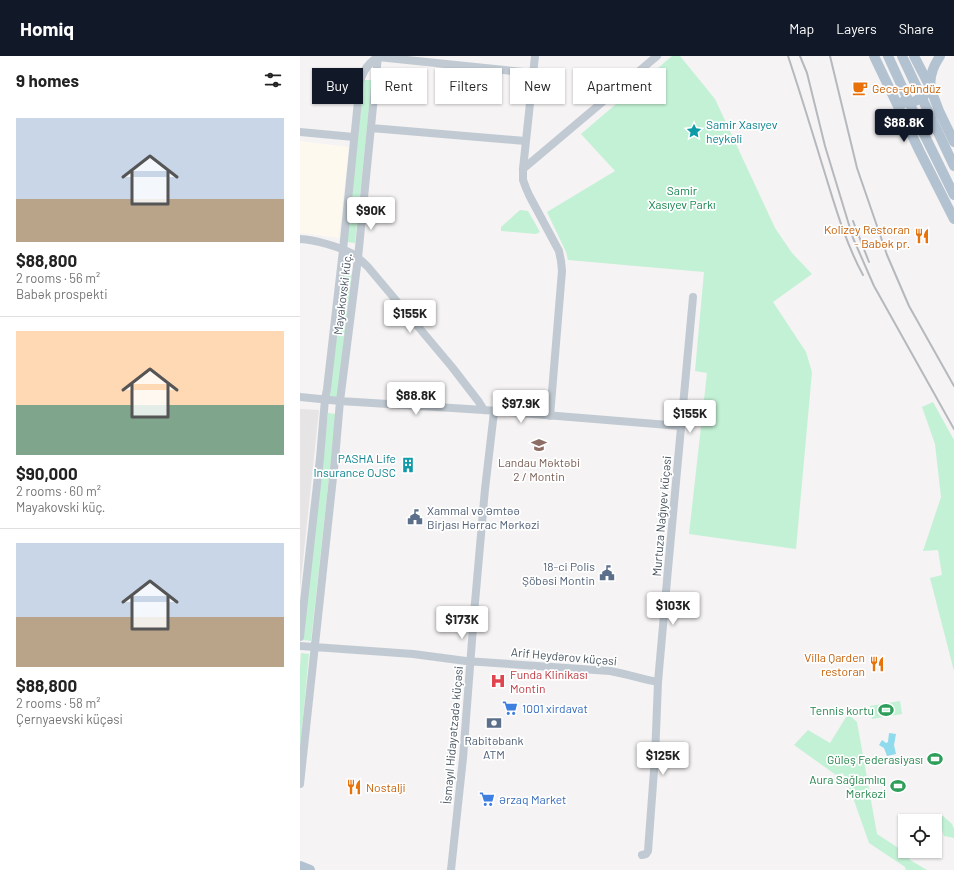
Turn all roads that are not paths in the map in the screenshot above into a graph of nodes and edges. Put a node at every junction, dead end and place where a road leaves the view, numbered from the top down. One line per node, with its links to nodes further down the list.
1 (535, 56): 10 (street)
2 (657, 56): 23 (street)
3 (874, 56): 11 (main road)
4 (881, 56): 11 (main road)
5 (888, 56): 24 (main road, bridge)
6 (902, 56): 22 (main road, bridge)
7 (914, 56): 13 (main road)
8 (940, 56): 13 (main road)
9 (378, 57): 12 (street); 16 (street, Mayakovski küç.); 18 (street, Mayakovski küç.)
10 (534, 68)
11 (880, 68): 14 (main road)
12 (510, 71)
13 (930, 87): 14 (main road); 20 (main road)
14 (893, 96): 21 (main road)
15 (529, 104): 19 (street)
16 (371, 128): 19 (street); 28 (street, Mayakovski küç.)
17 (300, 132): 18 (street)
18 (354, 137): 27 (street, Mayakovski küç.)
19 (525, 141): 23 (street)
20 (954, 143): 21 (main road)
21 (926, 163): 25 (main road)
22 (954, 166)
23 (523, 169): 35 (street)
24 (954, 195)
25 (954, 219)
26 (300, 239): 27 (street)
27 (343, 250): 28 (street); 31 (street, Mayakovski küç.)
28 (358, 258): 32 (street, Mayakovski küç.); 33 (street)
29 (693, 297): 36 (street, Murtuza Nağıyev küçəsi)
30 (300, 397): 31 (street)
31 (325, 399): 32 (street); 37 (street, Mayakovski küç.)
32 (340, 401): 33 (street); 39 (street, Mayakovski küç.)
33 (484, 410): 34 (street)
34 (494, 412): 35 (street); 40 (street, İsmayıl Hidayətzadə küçəsi)
35 (550, 416): 36 (street)
36 (681, 426): 41 (street, Murtuza Nağıyev küçəsi)
37 (300, 637)
38 (300, 646): 39 (street, Arif Heydərov küçəsi)
39 (314, 647): 40 (street, Arif Heydərov küçəsi); 42 (street, Mayakovski küç.)
40 (470, 661): 41 (street, Arif Heydərov küçəsi); 44 (street, İsmayıl Hidayətzadə küçəsi)
41 (658, 682): 43 (street, Murtuza Nağıyev küçəsi)
42 (300, 784)
43 (642, 855)
44 (451, 870)

